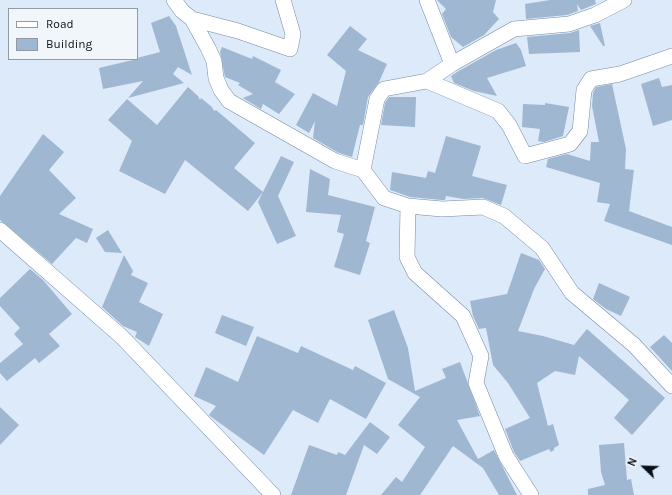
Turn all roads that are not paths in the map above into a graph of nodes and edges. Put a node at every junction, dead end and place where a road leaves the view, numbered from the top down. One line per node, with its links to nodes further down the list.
1 (174, 0): 5 (street)
2 (284, 0): 5 (street)
3 (427, 0): 7 (street)
4 (624, 0): 7 (street)
5 (192, 19): 9 (street)
6 (672, 56): 8 (street)
7 (452, 64): 8 (street)
8 (427, 81): 9 (street)
9 (364, 170): 10 (street)
10 (408, 206): 12 (street); 14 (street)
11 (0, 230): 13 (street)
12 (672, 386)
13 (273, 495)
14 (531, 495)

